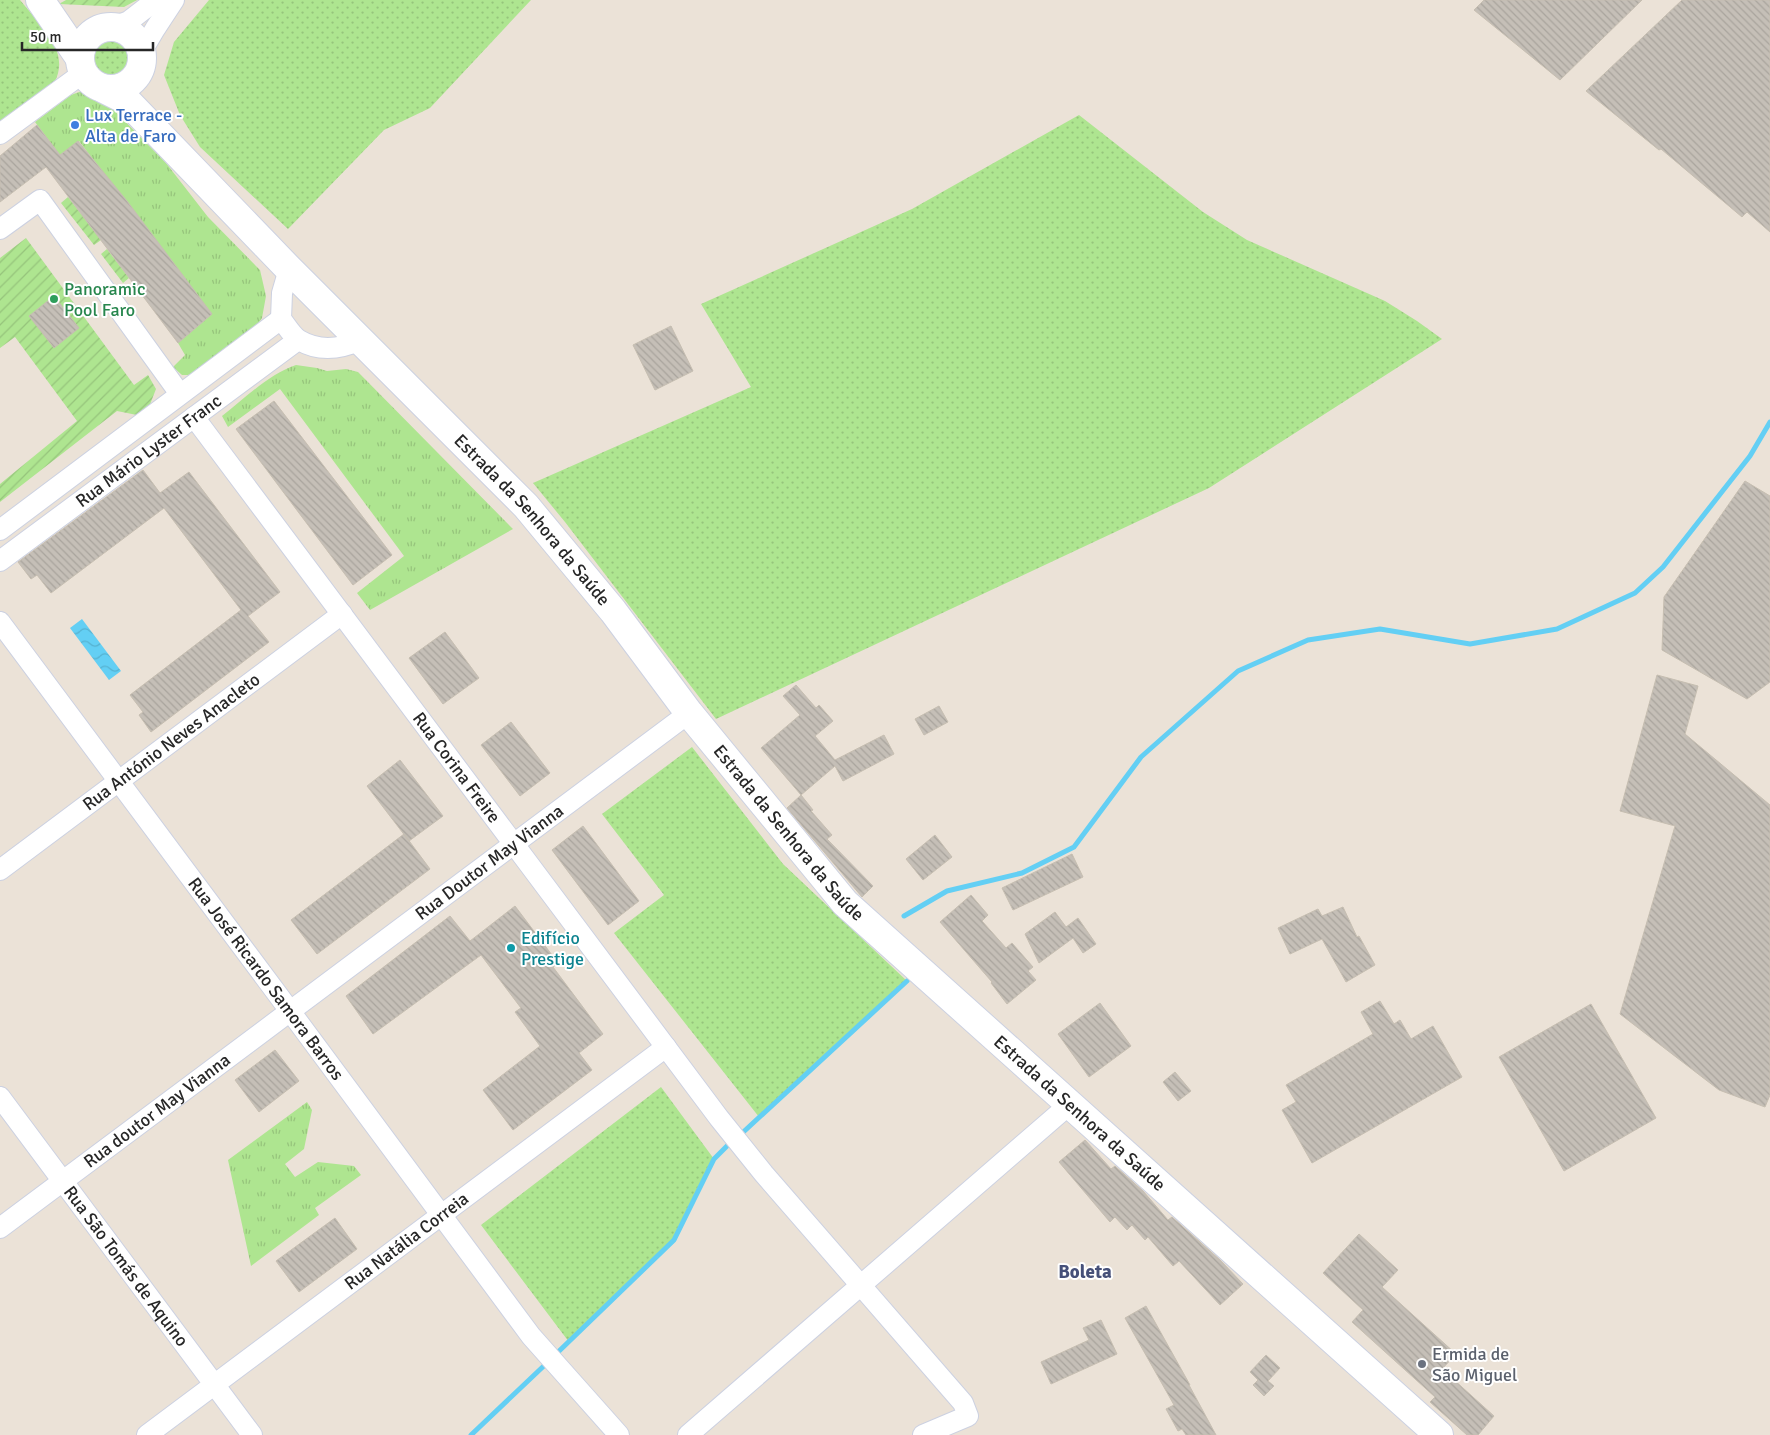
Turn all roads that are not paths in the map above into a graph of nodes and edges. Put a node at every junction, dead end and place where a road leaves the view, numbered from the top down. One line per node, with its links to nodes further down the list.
1 (156, 0): 4 (street)
2 (174, 0): 5 (street)
3 (42, 2): 4 (street); 6 (street)
4 (110, 27): 5 (street); 6 (street)
5 (142, 57): 6 (street); 8 (street)
6 (89, 73): 7 (street); 8 (street)
7 (0, 134)
8 (197, 173): 10 (street, Estrada da Senhora da Saúde)
9 (0, 230): 14 (street)
10 (290, 269): 11 (street); 13 (street, Estrada da Senhora da Saúde)
11 (281, 319): 12 (street); 14 (street, Rua Mário Lyster Franc)
12 (298, 340): 13 (street); 15 (street, Rua Mário Lyster Franc)
13 (360, 340): 20 (street, Estrada da Senhora da Saúde)
14 (180, 394): 16 (street, Rua Mário Lyster Franc)
15 (194, 417): 17 (street, Rua Mário Lyster Franc); 18 (street, Rua Corina Freire)
16 (0, 530)
17 (0, 561)
18 (342, 614): 21 (street, Rua António Neves Anacleto); 22 (street, Rua Corina Freire)
19 (0, 622): 21 (street, Rua José Ricardo Samora Barros)
20 (689, 712): 22 (street, Rua Doutor May Vianna); 27 (street, Estrada da Senhora da Saúde)
21 (119, 781): 23 (street, Rua António Neves Anacleto); 24 (street, Rua José Ricardo Samora Barros)
22 (514, 843): 24 (street, Rua Doutor May Vianna); 25 (street, Rua Corina Freire)
23 (0, 870)
24 (290, 1011): 28 (street, Rua doutor May Vianna); 29 (street, Rua José Ricardo Samora Barros)
25 (666, 1047): 29 (street, Rua Natália Correia); 31 (street, Rua Corina Freire)
26 (0, 1098): 28 (street, Rua São Tomás de Aquino)
27 (1070, 1104): 31 (street); 38 (street, Estrada da Senhora da Saúde)
28 (63, 1181): 30 (street, Rua doutor May Vianna); 32 (street, Rua São Tomás de Aquino)
29 (441, 1216): 32 (street, Rua Natália Correia); 35 (street, Rua José Ricardo Samora Barros)
30 (0, 1228)
31 (861, 1286): 36 (street); 37 (street, Rua Corina Freire)
32 (215, 1385): 33 (street, Rua Natália Correia); 34 (street, Rua São Tomás de Aquino)
33 (147, 1435)
34 (252, 1435)
35 (619, 1435)
36 (688, 1435)
37 (923, 1435)
38 (1439, 1435)

